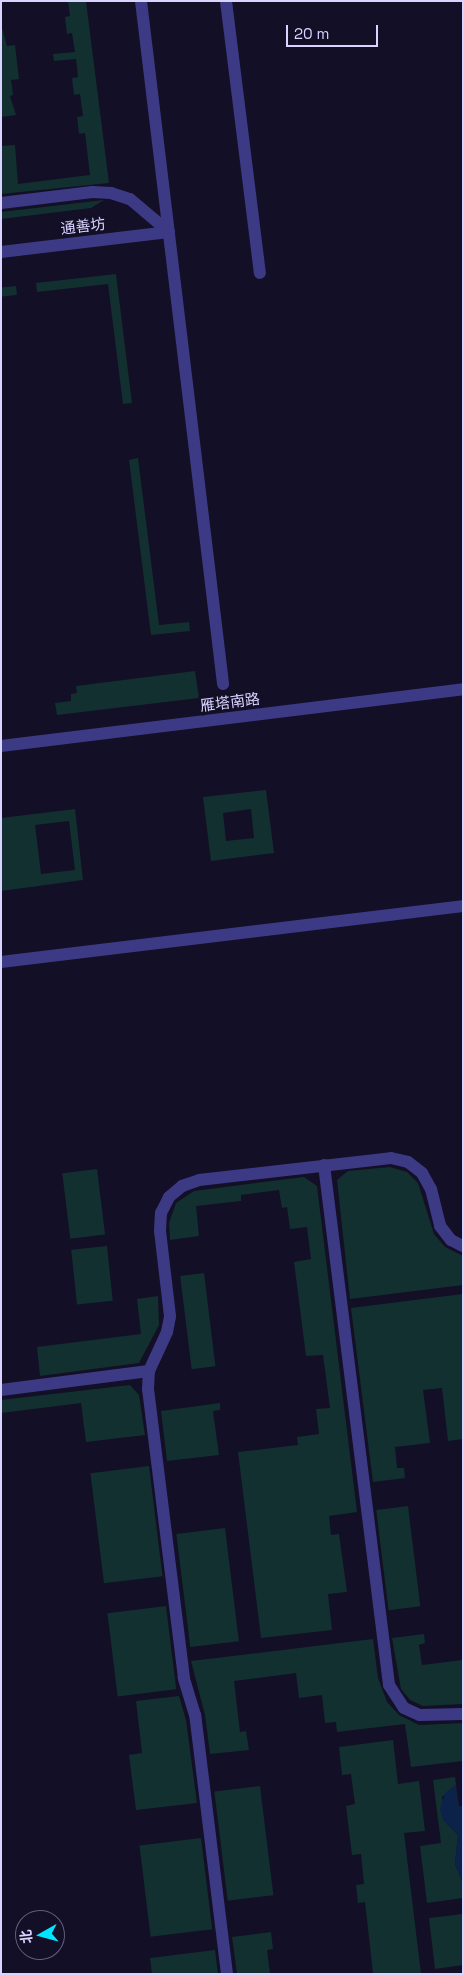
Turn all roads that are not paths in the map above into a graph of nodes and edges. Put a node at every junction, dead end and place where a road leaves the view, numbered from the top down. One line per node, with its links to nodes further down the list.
1 (141, 1): 4 (street)
2 (226, 1): 6 (street)
3 (1, 203): 4 (street)
4 (169, 232): 5 (street, 通善坊); 7 (street)
5 (1, 252)
6 (260, 273)
7 (223, 684)
8 (463, 690): 9 (street, 雁塔南路)
9 (1, 746)
10 (463, 906): 11 (street)
11 (1, 962)
12 (324, 1165): 13 (street); 14 (street); 16 (street)
13 (463, 1246)
14 (149, 1371): 15 (street); 17 (street)
15 (1, 1390)
16 (463, 1714)
17 (227, 1974)

